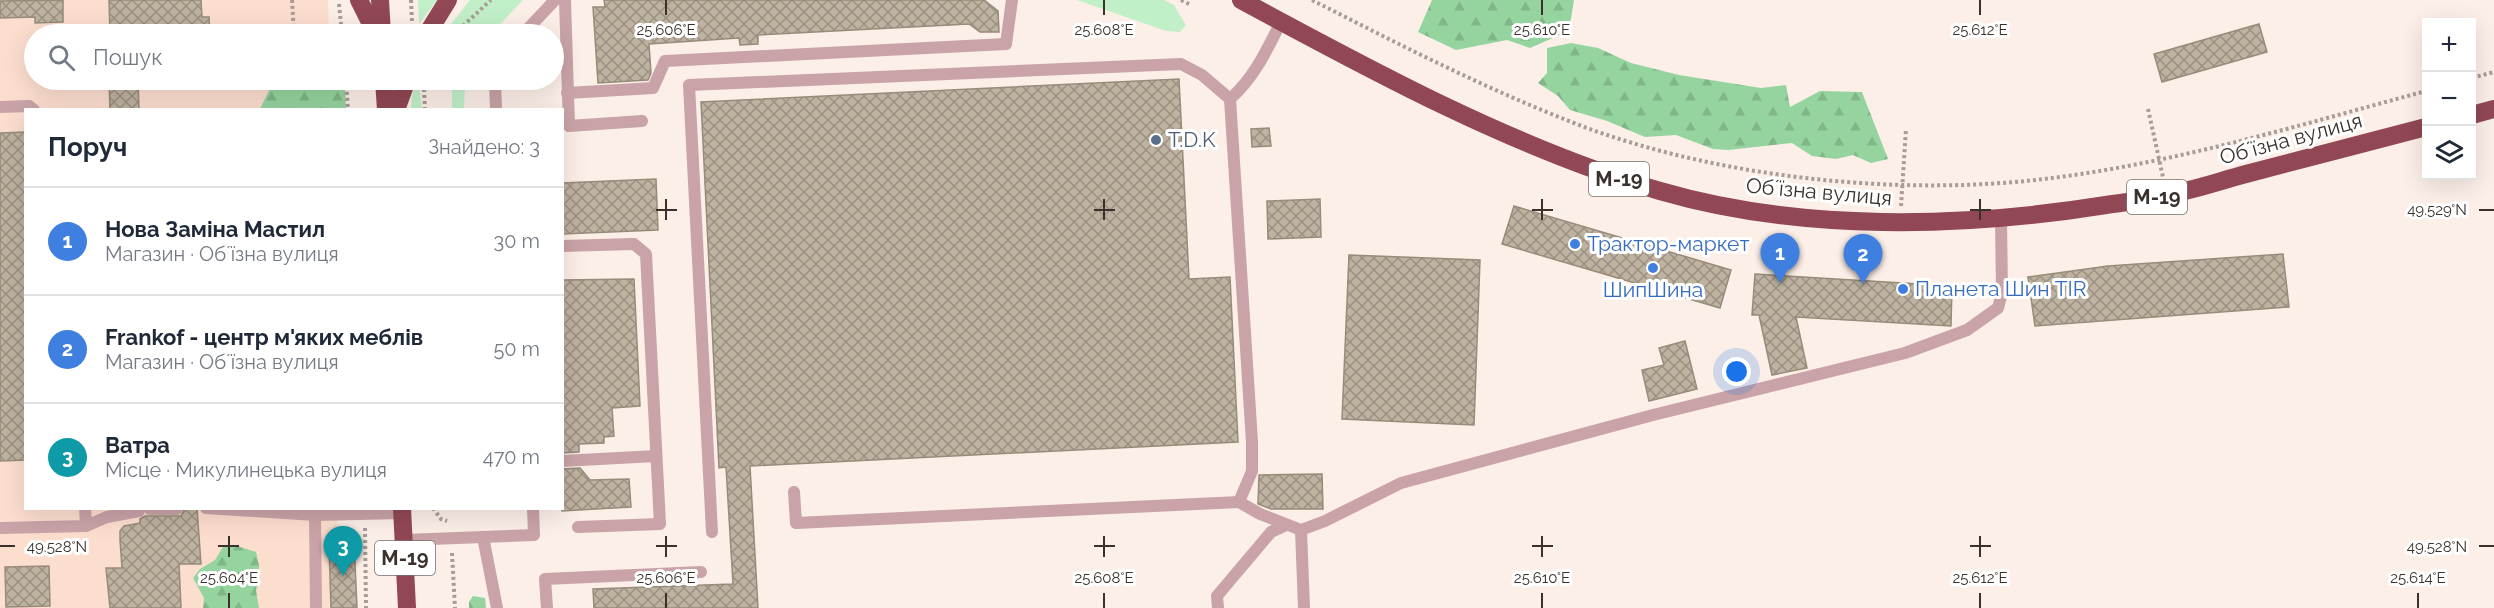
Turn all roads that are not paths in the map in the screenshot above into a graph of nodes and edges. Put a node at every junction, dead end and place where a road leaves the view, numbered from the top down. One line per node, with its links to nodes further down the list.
1 (359, 0): 9 (highway)
2 (380, 0): 10 (highway)
3 (448, 0): 11 (highway)
4 (555, 0): 12 (lane)
5 (565, 0): 16 (lane)
6 (1012, 0): 16 (lane)
7 (1241, 0): 8 (highway, Обʼїзна вулиця / М-19)
8 (1281, 22): 17 (lane); 27 (highway, Обʼїзна вулиця / М-19)
9 (370, 24)
10 (381, 24)
11 (426, 24)
12 (532, 24)
13 (385, 90): 20 (highway)
14 (403, 90): 21 (highway)
15 (495, 90): 22 (lane)
16 (567, 93): 25 (lane)
17 (1230, 99): 32 (lane); 44 (lane)
18 (0, 107): 19 (lane)
19 (32, 108)
20 (386, 108)
21 (397, 108)
22 (496, 108)
23 (2494, 109): 24 (highway)
24 (2476, 114)
25 (642, 122)
26 (2422, 128): 27 (highway, Обʼїзна вулиця / М-19)
27 (2001, 218): 43 (lane)
28 (564, 246): 29 (lane)
29 (656, 456): 30 (lane); 41 (lane)
30 (564, 461)
31 (794, 492): 32 (lane)
32 (1239, 502): 39 (lane)
33 (85, 510): 40 (lane)
34 (145, 510): 40 (lane)
35 (243, 510): 38 (lane)
36 (533, 510): 45 (lane)
37 (403, 511): 38 (lane); 46 (highway, М-19)
38 (315, 515): 48 (lane)
39 (1287, 525): 43 (lane); 52 (lane)
40 (86, 526): 42 (lane)
41 (578, 527)
42 (0, 528)
43 (1300, 531): 53 (lane)
44 (712, 532)
45 (483, 537): 46 (lane); 50 (lane)
46 (404, 540): 49 (highway, М-19)
47 (701, 572): 51 (lane)
48 (316, 608)
49 (407, 608)
50 (496, 608)
51 (547, 608)
52 (1218, 608)
53 (1304, 608)

